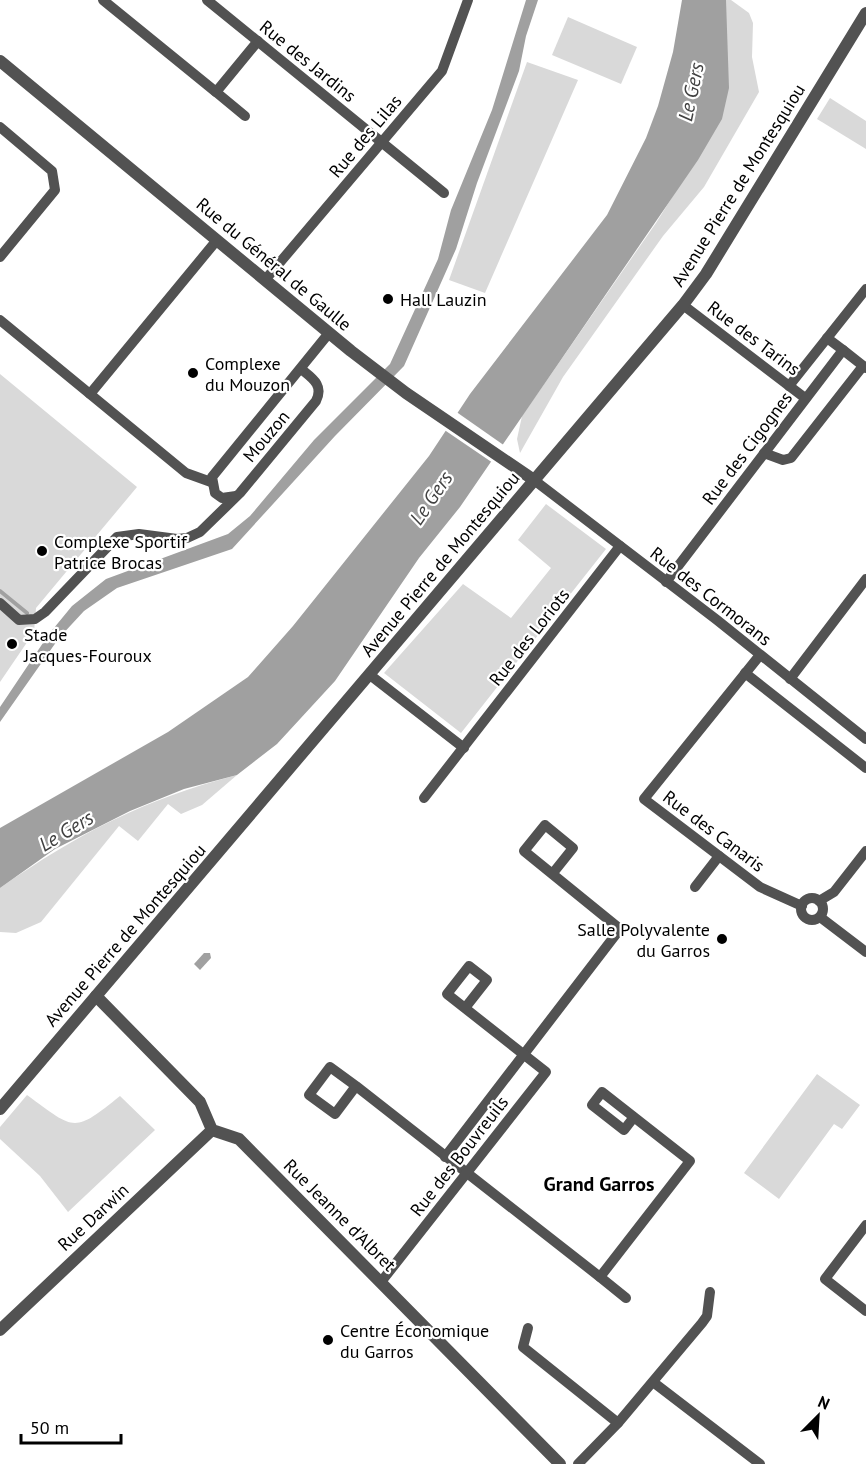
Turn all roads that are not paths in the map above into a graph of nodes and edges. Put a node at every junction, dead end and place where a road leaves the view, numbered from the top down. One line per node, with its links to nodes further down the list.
1 (103, 0): 7 (street)
2 (207, 0): 5 (street, Rue des Jardins)
3 (468, 0): 10 (street, Rue des Lilas)
4 (866, 13): 16 (street, Avenue Pierre de Montesquiou)
5 (258, 41): 7 (street); 10 (street, Rue des Jardins)
6 (0, 61): 12 (street, Rue du Général de Gaulle)
7 (216, 92): 8 (street)
8 (245, 116)
9 (0, 127): 13 (street)
10 (382, 142): 11 (street, Rue des Jardins); 14 (street, Rue des Lilas)
11 (444, 193)
12 (217, 240): 14 (street, Rue du Général de Gaulle); 24 (street)
13 (0, 257)
14 (265, 280): 18 (street, Rue du Général de Gaulle)
15 (866, 289): 19 (street, Rue des Cigognes)
16 (683, 305): 23 (street, Rue des Tarins); 27 (street, Avenue Pierre de Montesquiou)
17 (0, 320): 24 (street)
18 (329, 333): 22 (street, Mouzon); 27 (street, Rue du Général de Gaulle)
19 (827, 338): 20 (street); 23 (street, Rue des Cigognes)
20 (843, 350): 21 (street); 25 (street, Rue des Cigognes)
21 (864, 367): 26 (street)
22 (301, 369): 28 (street, Mouzon); 29 (street, Mouzon)
23 (789, 386): 25 (street, Rue des Tarins)
24 (90, 394): 28 (street)
25 (805, 398): 26 (street, Rue des Cigognes)
26 (764, 453): 32 (street, Rue des Cigognes)
27 (534, 480): 30 (street, Rue des Cormorans); 36 (street, Avenue Pierre de Montesquiou)
28 (211, 482): 29 (street)
29 (236, 496): 33 (street)
30 (620, 546): 32 (street, Rue des Cormorans); 39 (street, Rue des Loriots)
31 (866, 579): 37 (street)
32 (666, 582): 34 (street, Rue des Cormorans)
33 (0, 603)
34 (760, 655): 35 (street, Rue des Canaris); 37 (street, Rue des Cormorans)
35 (745, 673): 40 (street); 43 (street, Rue des Canaris)
36 (370, 675): 39 (street); 50 (street, Avenue Pierre de Montesquiou)
37 (790, 679): 38 (street, Rue des Cormorans)
38 (866, 739)
39 (464, 748): 41 (street, Rue des Loriots)
40 (866, 768)
41 (424, 798)
42 (866, 851): 46 (street)
43 (719, 855): 45 (street); 47 (street, Rue des Canaris)
44 (553, 873): 44 (street, Rue des Bouvreuils); 52 (street, Rue des Bouvreuils)
45 (695, 887)
46 (819, 901): 47 (street); 48 (street)
47 (801, 906): 48 (street)
48 (820, 917): 49 (street)
49 (866, 952)
50 (96, 996): 54 (street, Avenue Pierre de Montesquiou); 56 (street)
51 (465, 1008): 52 (street)
52 (524, 1055): 57 (street, Rue des Bouvreuils); 58 (street, Rue des Bouvreuils)
53 (356, 1086): 53 (street); 57 (street)
54 (0, 1109)
55 (634, 1117): 60 (street)
56 (213, 1130): 61 (street, Rue Jeanne d'Albret); 66 (street, Rue Darwin)
57 (445, 1156): 58 (street)
58 (466, 1173): 60 (street); 61 (street, Rue des Bouvreuils)
59 (866, 1225): 64 (street)
60 (600, 1277): 63 (street)
61 (381, 1282): 69 (street, Rue Jeanne d'Albret)
62 (710, 1292): 67 (street)
63 (626, 1298)
64 (866, 1311)
65 (528, 1328): 68 (street)
66 (0, 1330)
67 (653, 1382): 68 (street); 71 (street)
68 (618, 1423): 70 (street)
69 (560, 1464)
70 (578, 1464)
71 (760, 1464)

